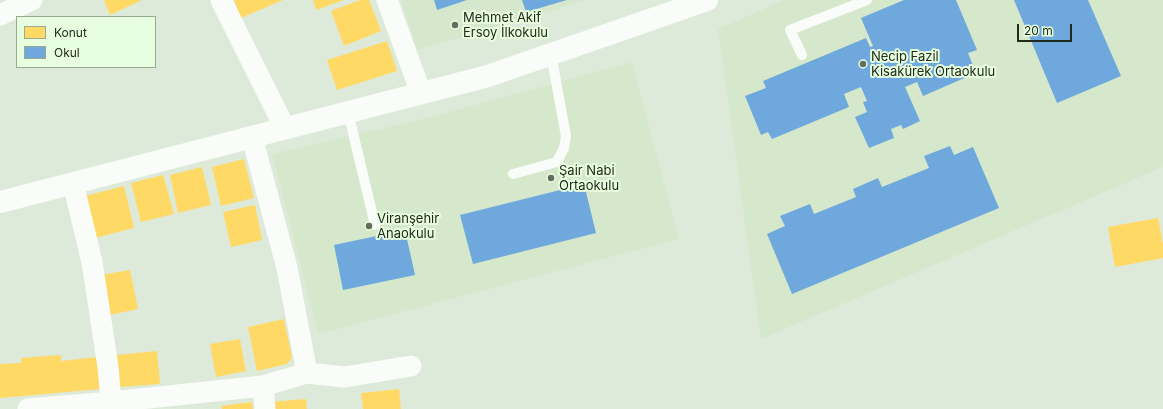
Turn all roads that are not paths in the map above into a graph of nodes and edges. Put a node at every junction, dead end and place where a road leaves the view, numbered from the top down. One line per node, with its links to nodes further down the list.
1 (32, 0): 6 (street)
2 (221, 0): 11 (street)
3 (386, 0): 9 (street)
4 (867, 0): 8 (lane)
5 (694, 3): 7 (street)
6 (0, 15)
7 (551, 54): 9 (street); 13 (lane)
8 (802, 55)
9 (422, 93): 10 (street)
10 (348, 112): 11 (street); 16 (lane)
11 (285, 128): 12 (street)
12 (252, 137): 14 (street); 18 (street)
13 (513, 174)
14 (73, 183): 15 (street); 20 (street)
15 (0, 202)
16 (375, 225)
17 (411, 366): 18 (street)
18 (307, 373): 19 (street)
19 (263, 386): 20 (street); 22 (street)
20 (111, 402): 21 (street)
21 (28, 409)
22 (265, 409)

